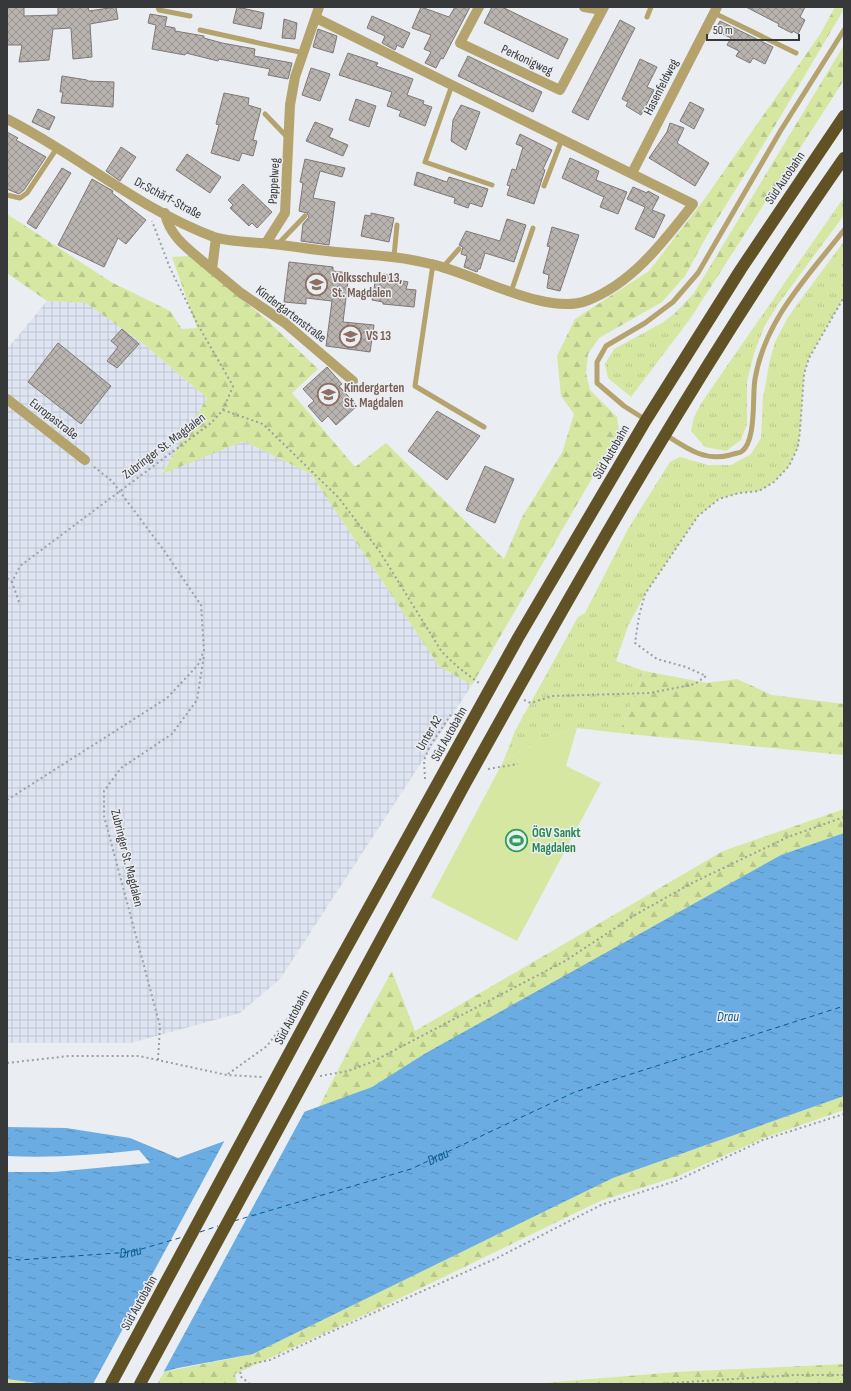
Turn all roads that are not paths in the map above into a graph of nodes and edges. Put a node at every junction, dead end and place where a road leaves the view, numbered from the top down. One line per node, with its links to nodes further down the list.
1 (158, 7): 8 (lane)
2 (319, 7): 10 (street, Pappelweg)
3 (479, 7): 6 (street, Perkonigweg)
4 (584, 7): 6 (street, Perkonigweg)
5 (650, 7): 9 (lane)
6 (603, 8)
7 (715, 10): 14 (lane, Hasenfeldweg); 23 (street, Hasenfeldweg)
8 (190, 16)
9 (647, 17)
10 (316, 18): 13 (street, Pappelweg); 15 (street)
11 (200, 30): 13 (lane)
12 (844, 30): 43 (lane)
13 (304, 53): 19 (street, Pappelweg)
14 (796, 53)
15 (452, 85): 20 (street); 24 (lane)
16 (265, 114): 19 (lane)
17 (844, 116): 43 (highway, Süd Autobahn)
18 (7, 119): 21 (street, Dr.Schärf-Straße)
19 (289, 139): 33 (street, Pappelweg)
20 (562, 139): 23 (street); 25 (lane)
21 (57, 148): 26 (lane); 27 (street, Dr.Schärf-Straße)
22 (844, 158): 45 (highway)
23 (632, 173): 40 (street, Dr.Schärf-Straße)
24 (492, 185)
25 (544, 186)
26 (7, 195)
27 (165, 213): 32 (street, Dr.Schärf-Straße); 39 (street, Kindergartenstraße)
28 (305, 216): 34 (lane)
29 (397, 225): 36 (lane)
30 (533, 228): 40 (lane)
31 (844, 230): 45 (lane)
32 (216, 238): 33 (street, Dr.Schärf-Straße); 39 (street)
33 (266, 243): 34 (street, Dr.Schärf-Straße)
34 (277, 245): 36 (street, Dr.Schärf-Straße)
35 (459, 249): 38 (lane)
36 (394, 256): 37 (street, Dr.Schärf-Straße)
37 (433, 264): 38 (street, Dr.Schärf-Straße); 44 (lane)
38 (443, 267): 40 (street, Dr.Schärf-Straße)
39 (212, 269): 41 (street, Kindergartenstraße)
40 (511, 292)
41 (353, 381)
42 (7, 399): 46 (street, Europastraße)
43 (646, 420): 47 (highway, Süd Autobahn)
44 (484, 428)
45 (666, 436): 48 (highway)
46 (85, 460)
47 (111, 1384)
48 (140, 1384)

